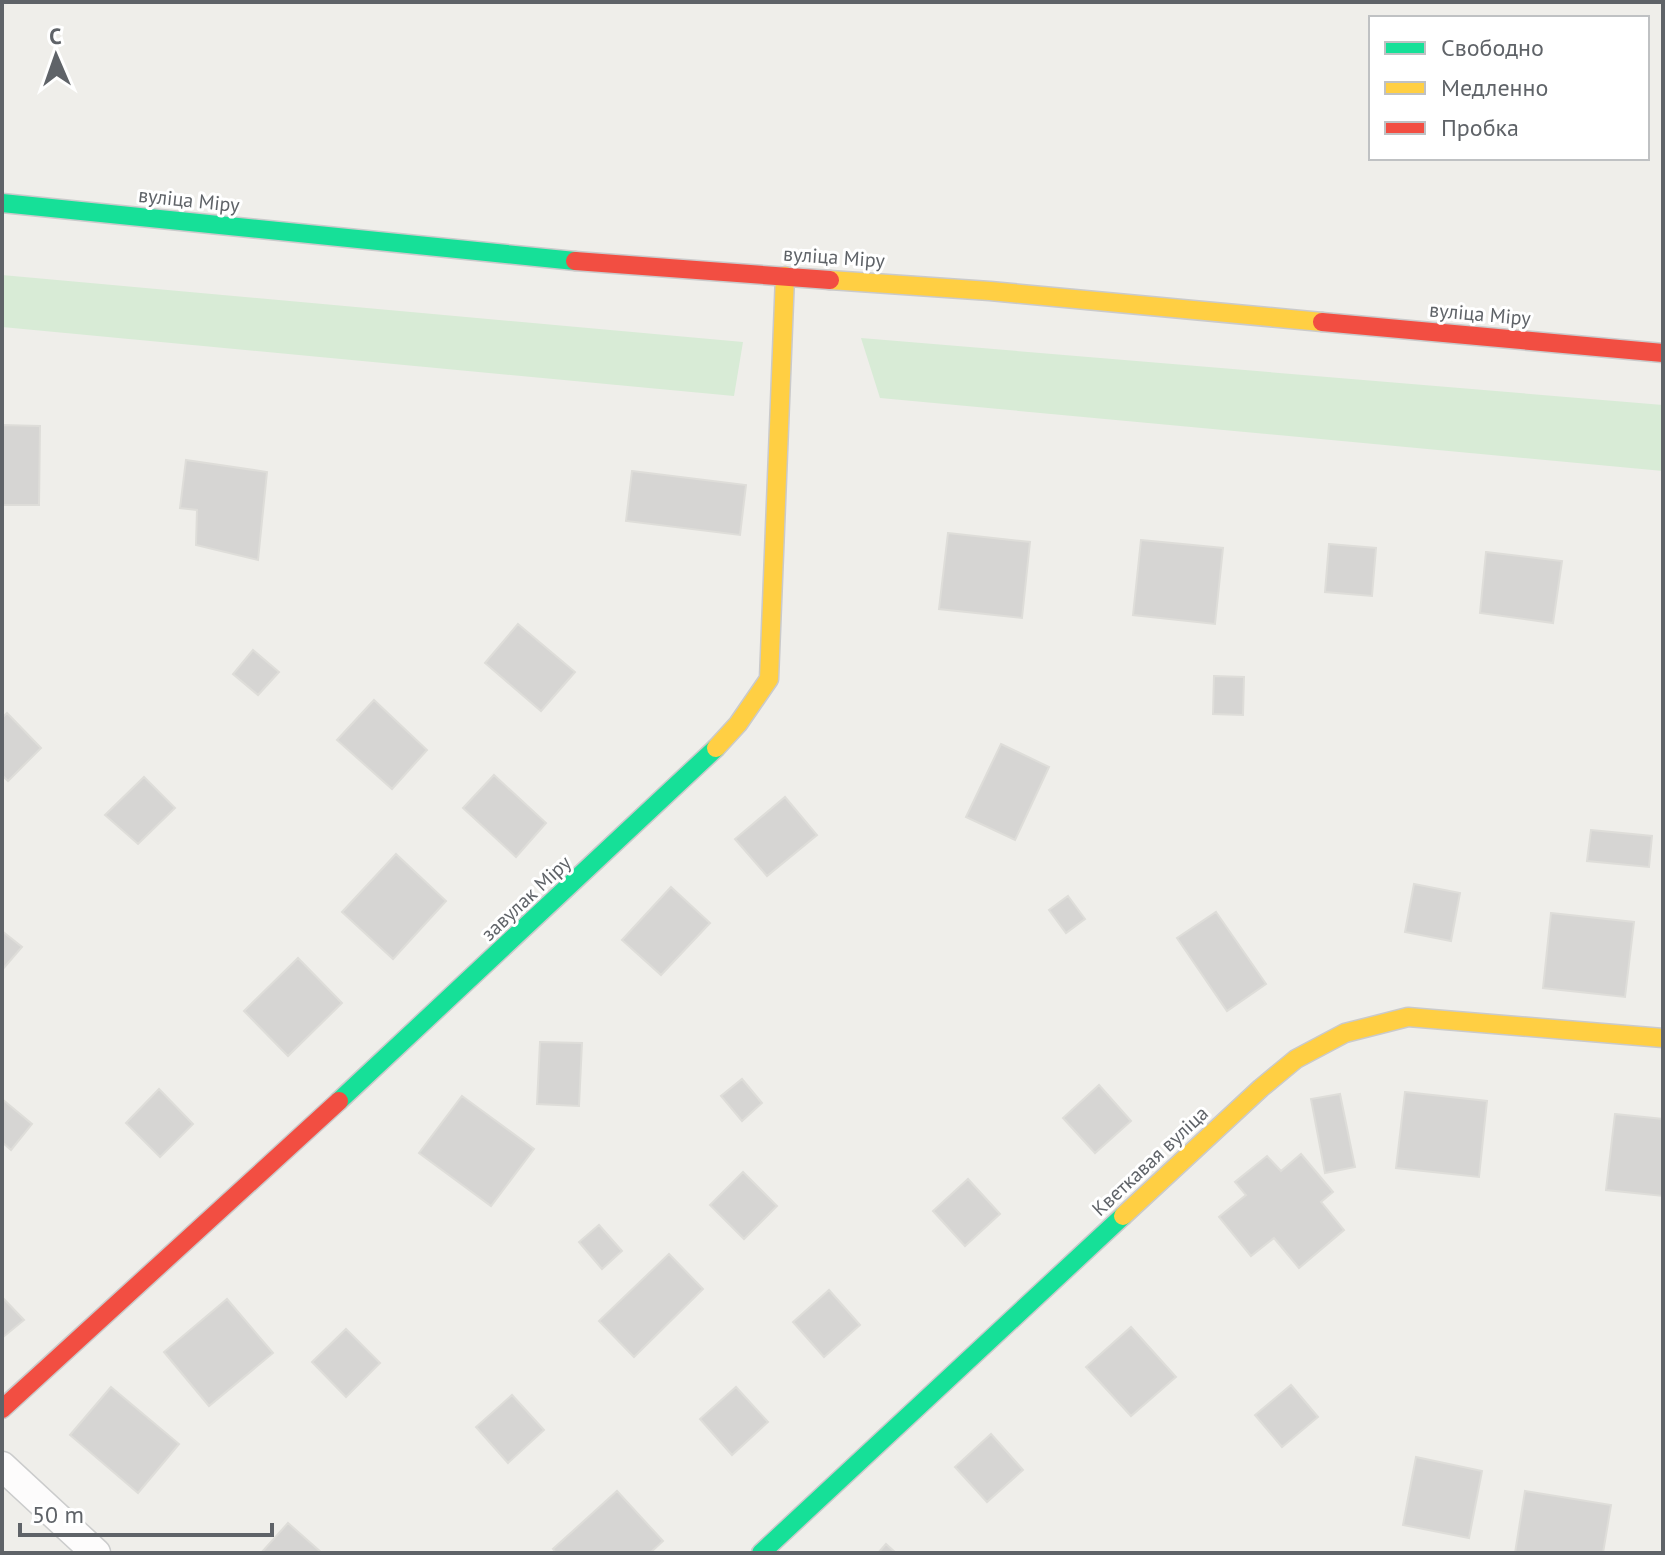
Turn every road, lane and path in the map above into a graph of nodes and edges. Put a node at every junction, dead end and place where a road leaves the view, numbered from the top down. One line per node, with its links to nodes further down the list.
1 (2, 203): 2 (street, вуліца Міру)
2 (785, 276): 3 (street, вуліца Міру); 5 (street, завулак Міру)
3 (1663, 353)
4 (1663, 1038): 8 (street, Кветкавая вуліца)
5 (2, 1409)
6 (2, 1466): 7 (street)
7 (96, 1553)
8 (761, 1553)

